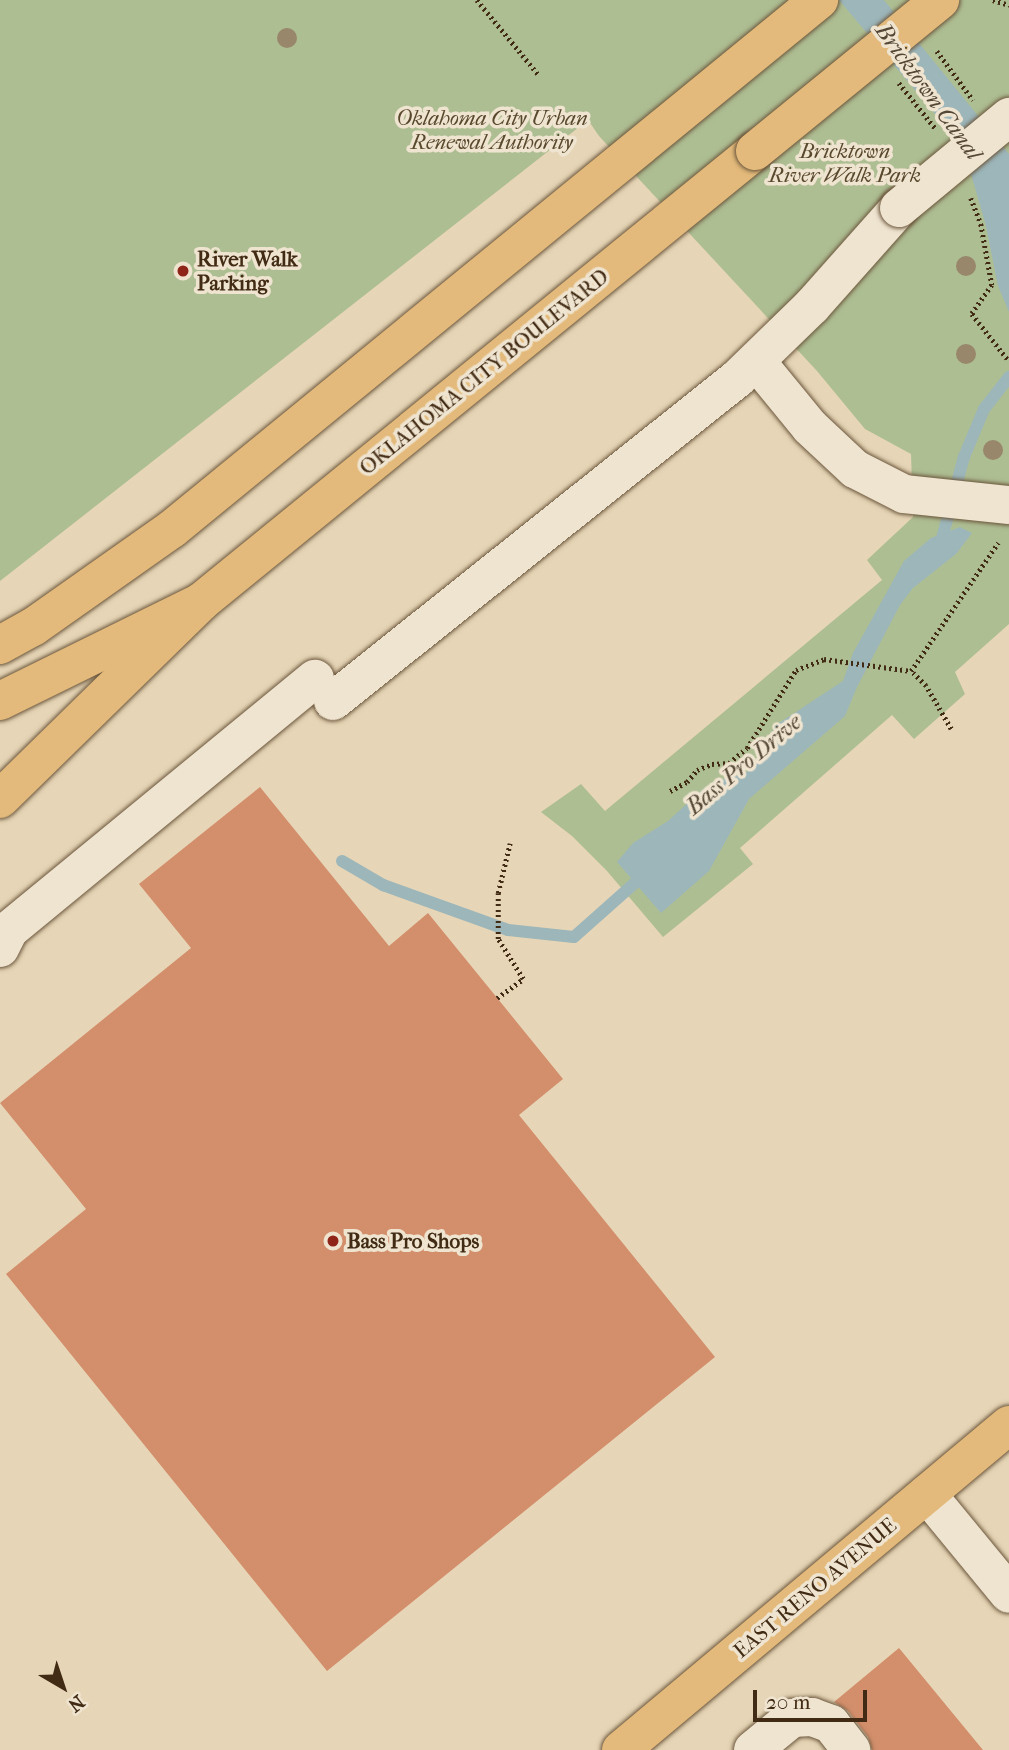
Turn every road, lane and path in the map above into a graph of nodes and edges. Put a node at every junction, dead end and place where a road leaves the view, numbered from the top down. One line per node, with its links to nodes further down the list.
1 (477, 0): 7 (path)
2 (819, 0): 14 (main road)
3 (940, 0): 13 (main road, OKLAHOMA CITY BOULEVARD, bridge)
4 (993, 0): 5 (path)
5 (1009, 5)
6 (929, 41): 8 (path)
7 (538, 74)
8 (994, 112): 10 (street, bridge)
9 (987, 334): 11 (path)
10 (756, 361): 12 (street); 22 (street)
11 (1009, 361)
12 (1002, 514): 15 (path)
13 (201, 602): 16 (main road, OKLAHOMA CITY BOULEVARD); 18 (main road); 20 (main road)
14 (0, 645)
15 (911, 671): 17 (path); 19 (path)
16 (0, 701)
17 (951, 729)
18 (0, 766)
19 (670, 791)
20 (0, 799)
21 (510, 843): 23 (path)
22 (0, 948)
23 (497, 998)
24 (1009, 1425): 25 (main road, EAST RENO AVENUE)
25 (927, 1494): 26 (street); 28 (main road, EAST RENO AVENUE)
26 (1009, 1594)
27 (761, 1746): 29 (street)
28 (621, 1750)
29 (851, 1750)

